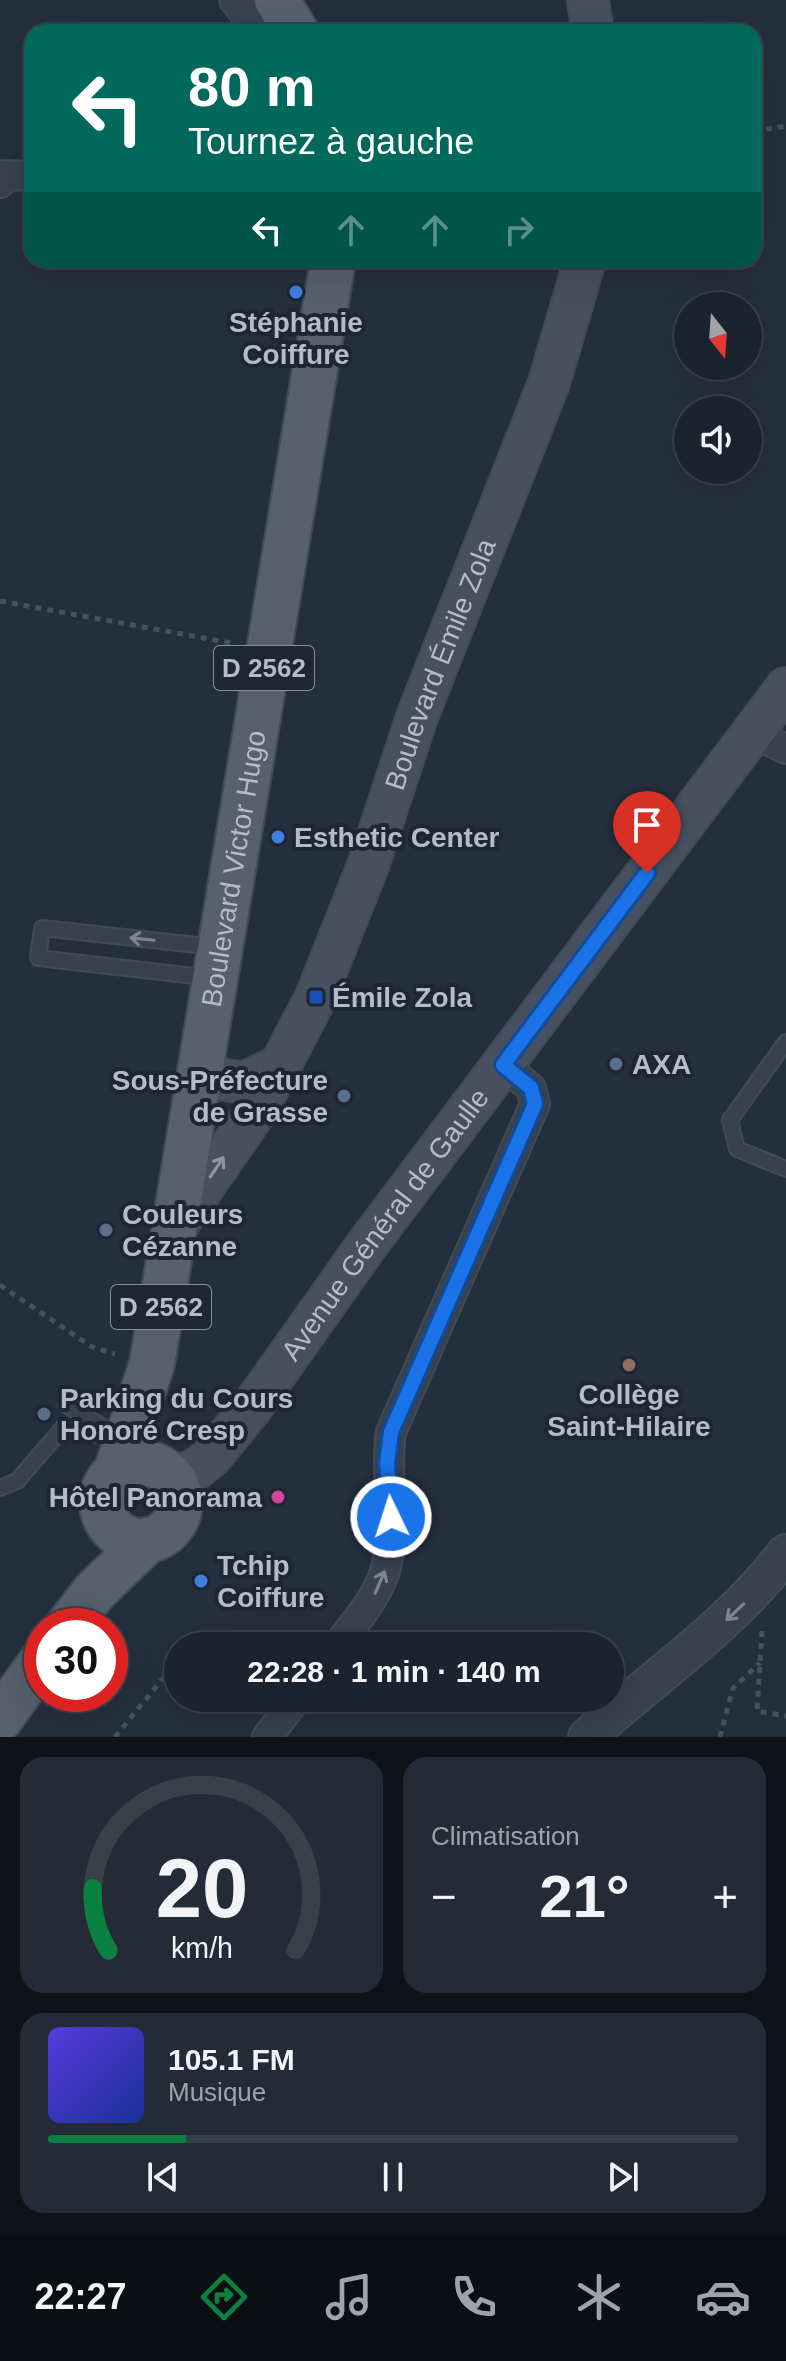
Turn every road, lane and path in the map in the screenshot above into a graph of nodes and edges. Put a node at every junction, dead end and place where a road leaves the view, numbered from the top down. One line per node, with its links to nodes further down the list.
1 (234, 0): 4 (street)
2 (277, 0): 5 (main road)
3 (588, 0): 6 (main road)
4 (253, 24)
5 (291, 24)
6 (592, 24)
7 (786, 126): 8 (path)
8 (762, 130)
9 (332, 268): 12 (main road, Boulevard Victor Hugo / D 2562)
10 (583, 268): 17 (main road, Boulevard Émile Zola)
11 (0, 601): 12 (path)
12 (267, 653): 15 (main road, Boulevard Victor Hugo / D 2562)
13 (786, 688): 14 (main road, Avenue Général de Gaulle)
14 (770, 741): 18 (main road, Avenue Général de Gaulle)
15 (217, 963): 15 (lane, one-way to 15); 19 (main road, Boulevard Victor Hugo / D 2562)
16 (786, 1042): 21 (lane)
17 (282, 1065): 19 (main road); 20 (main road, Boulevard Émile Zola)
18 (503, 1065): 28 (main road, Avenue Général de Gaulle); 36 (street, one-way to 18)
19 (196, 1094): 20 (main road); 22 (main road, Boulevard Victor Hugo / D 2562)
20 (258, 1108): 22 (main road, Boulevard Émile Zola, one-way to 20)
21 (786, 1169)
22 (173, 1232): 25 (main road, Boulevard Victor Hugo / D 2562)
23 (0, 1285): 24 (path)
24 (92, 1347)
25 (148, 1382): 27 (main road, Boulevard Victor Hugo / D 2562); 28 (main road, Boulevard Victor Hugo / D 2562)
26 (66, 1405): 27 (lane)
27 (121, 1456): 28 (main road); 29 (lane); 30 (main road)
28 (166, 1473): 31 (main road)
29 (0, 1488)
30 (107, 1520): 31 (main road); 33 (main road)
31 (148, 1540): 33 (main road)
32 (786, 1553): 34 (street)
33 (95, 1591): 35 (main road)
34 (754, 1595): 37 (path); 45 (street, one-way to 45)
35 (82, 1608)
36 (348, 1632)
37 (760, 1663): 41 (path); 46 (path)
38 (164, 1677): 43 (path)
39 (24, 1686): 42 (main road)
40 (286, 1712): 44 (street)
41 (786, 1716)
42 (0, 1719)
43 (115, 1737)
44 (267, 1737)
45 (587, 1737)
46 (720, 1737)

